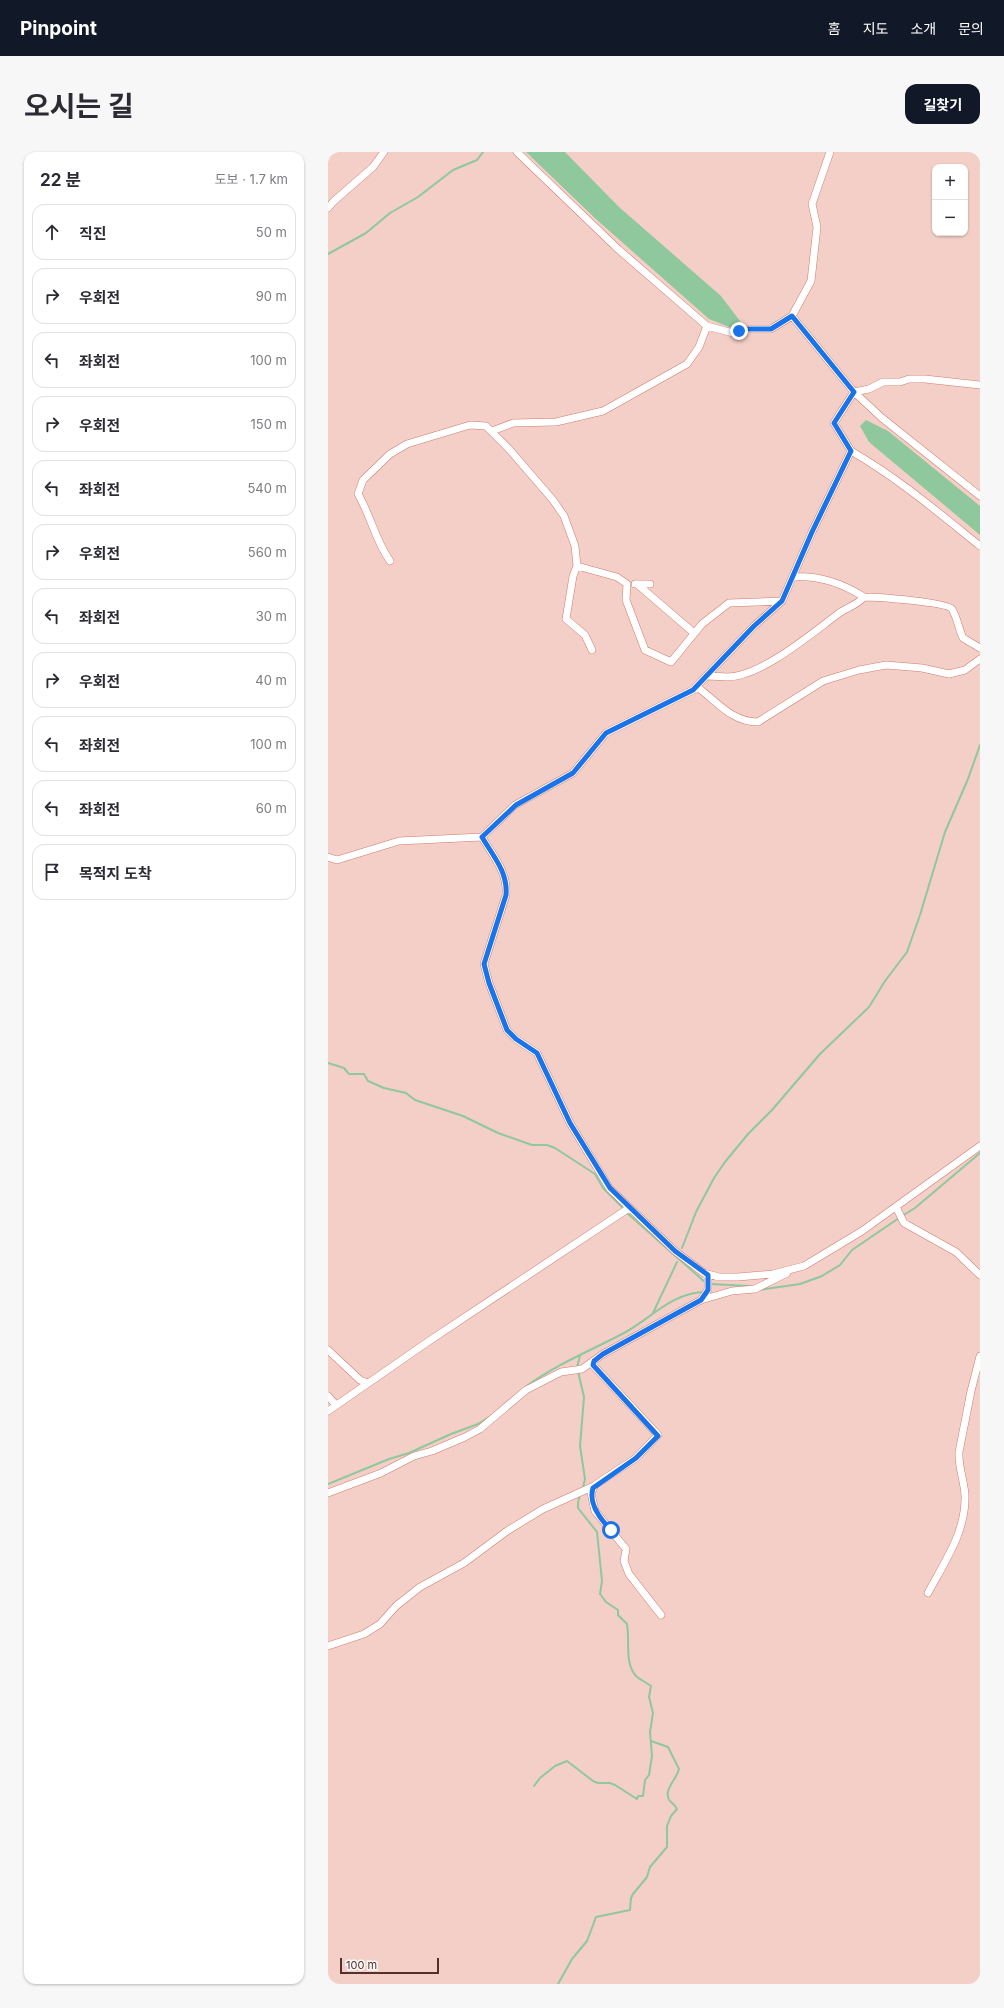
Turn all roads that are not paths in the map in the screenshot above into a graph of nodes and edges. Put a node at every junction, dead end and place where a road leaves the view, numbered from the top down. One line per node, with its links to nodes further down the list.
1 (384, 152): 4 (street)
2 (517, 152): 6 (street)
3 (830, 152): 5 (street)
4 (328, 208)
5 (792, 316): 6 (street); 8 (street)
6 (707, 326): 9 (street)
7 (980, 385): 8 (street)
8 (854, 392): 10 (street); 11 (street)
9 (492, 431): 13 (street); 14 (street)
10 (851, 451): 12 (street); 15 (street)
11 (980, 496)
12 (980, 546)
13 (390, 561)
14 (577, 566): 16 (street); 23 (street)
15 (793, 577): 19 (street); 20 (street)
16 (627, 584): 17 (street); 21 (street)
17 (637, 584): 18 (street); 21 (street)
18 (650, 584)
19 (864, 597): 22 (street); 25 (street)
20 (782, 601): 21 (street); 25 (street)
21 (694, 633)
22 (980, 648)
23 (592, 650)
24 (980, 660): 26 (street)
25 (708, 676): 26 (street)
26 (697, 687): 27 (street)
27 (482, 837): 28 (street); 31 (street)
28 (328, 857)
29 (980, 1146): 30 (street)
30 (897, 1206): 32 (street); 34 (street)
31 (629, 1208): 33 (street); 39 (street)
32 (792, 1271): 33 (street); 35 (street)
33 (708, 1275): 35 (street)
34 (980, 1275)
35 (701, 1300): 38 (street)
36 (328, 1350): 39 (street)
37 (980, 1356): 45 (street)
38 (594, 1361): 43 (street); 44 (street)
39 (368, 1383): 41 (street)
40 (328, 1396): 41 (street)
41 (336, 1405): 42 (street)
42 (328, 1411)
43 (595, 1485): 46 (street); 47 (street)
44 (328, 1493)
45 (928, 1593)
46 (662, 1615)
47 (328, 1646)

